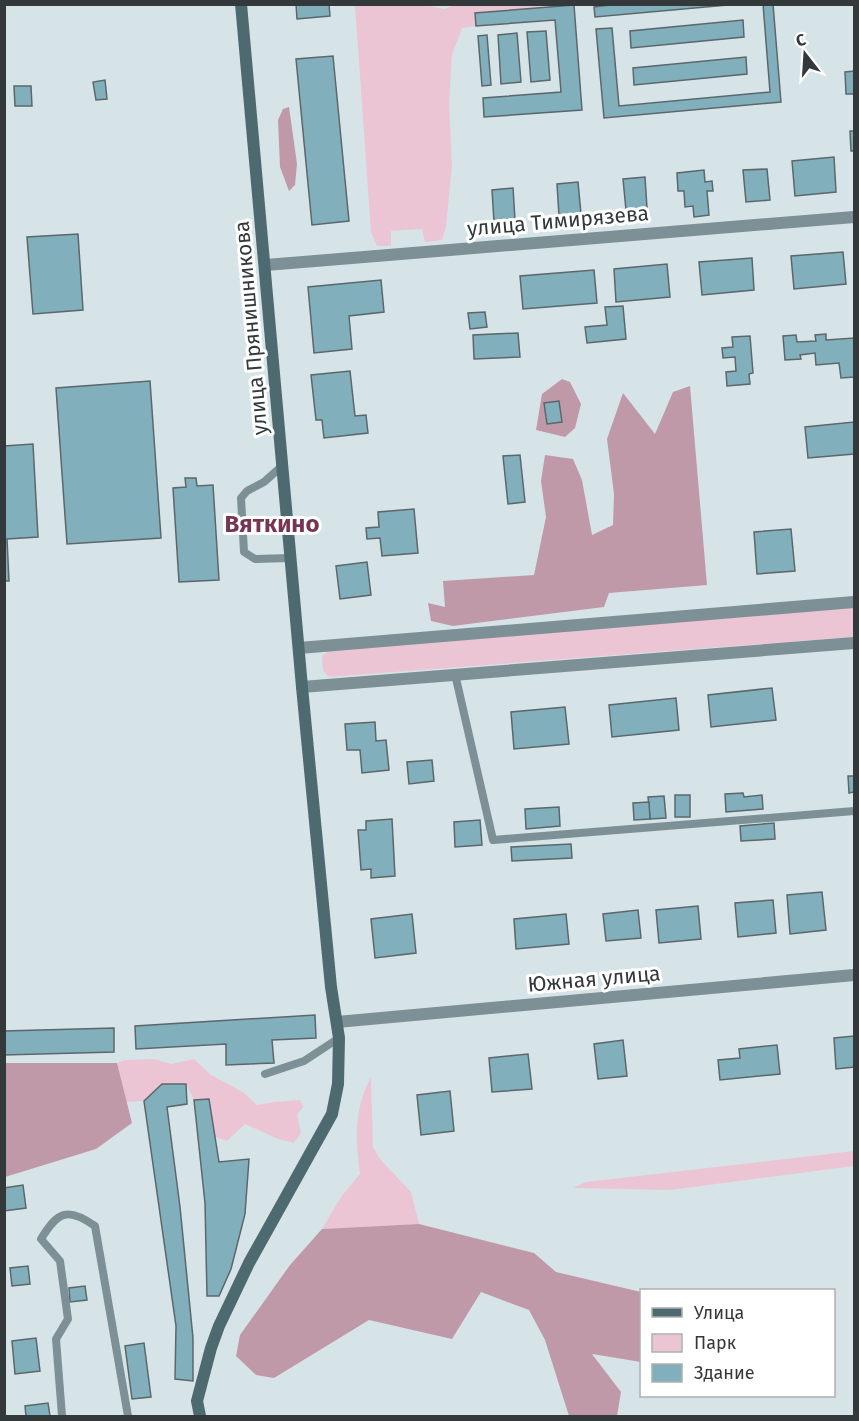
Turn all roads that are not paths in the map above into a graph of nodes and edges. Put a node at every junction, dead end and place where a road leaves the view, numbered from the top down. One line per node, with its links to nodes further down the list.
1 (241, 4): 3 (street, улица Прянишникова)
2 (855, 217): 3 (street, улица Тимирязева)
3 (266, 265): 4 (street, улица Прянишникова)
4 (282, 465): 5 (street, улица Прянишникова); 5 (lane)
5 (290, 558): 8 (street, улица Прянишникова)
6 (855, 602): 8 (street)
7 (855, 643): 9 (street)
8 (299, 648): 10 (street, улица Прянишникова)
9 (455, 674): 10 (street); 11 (lane)
10 (302, 687): 13 (street, улица Прянишникова)
11 (855, 811)
12 (855, 975): 13 (street, Южная улица)
13 (337, 1022): 14 (street, улица Прянишникова)
14 (339, 1038): 15 (lane); 18 (street, улица Прянишникова)
15 (265, 1074)
16 (62, 1416): 17 (lane)
17 (128, 1416)
18 (200, 1416)

